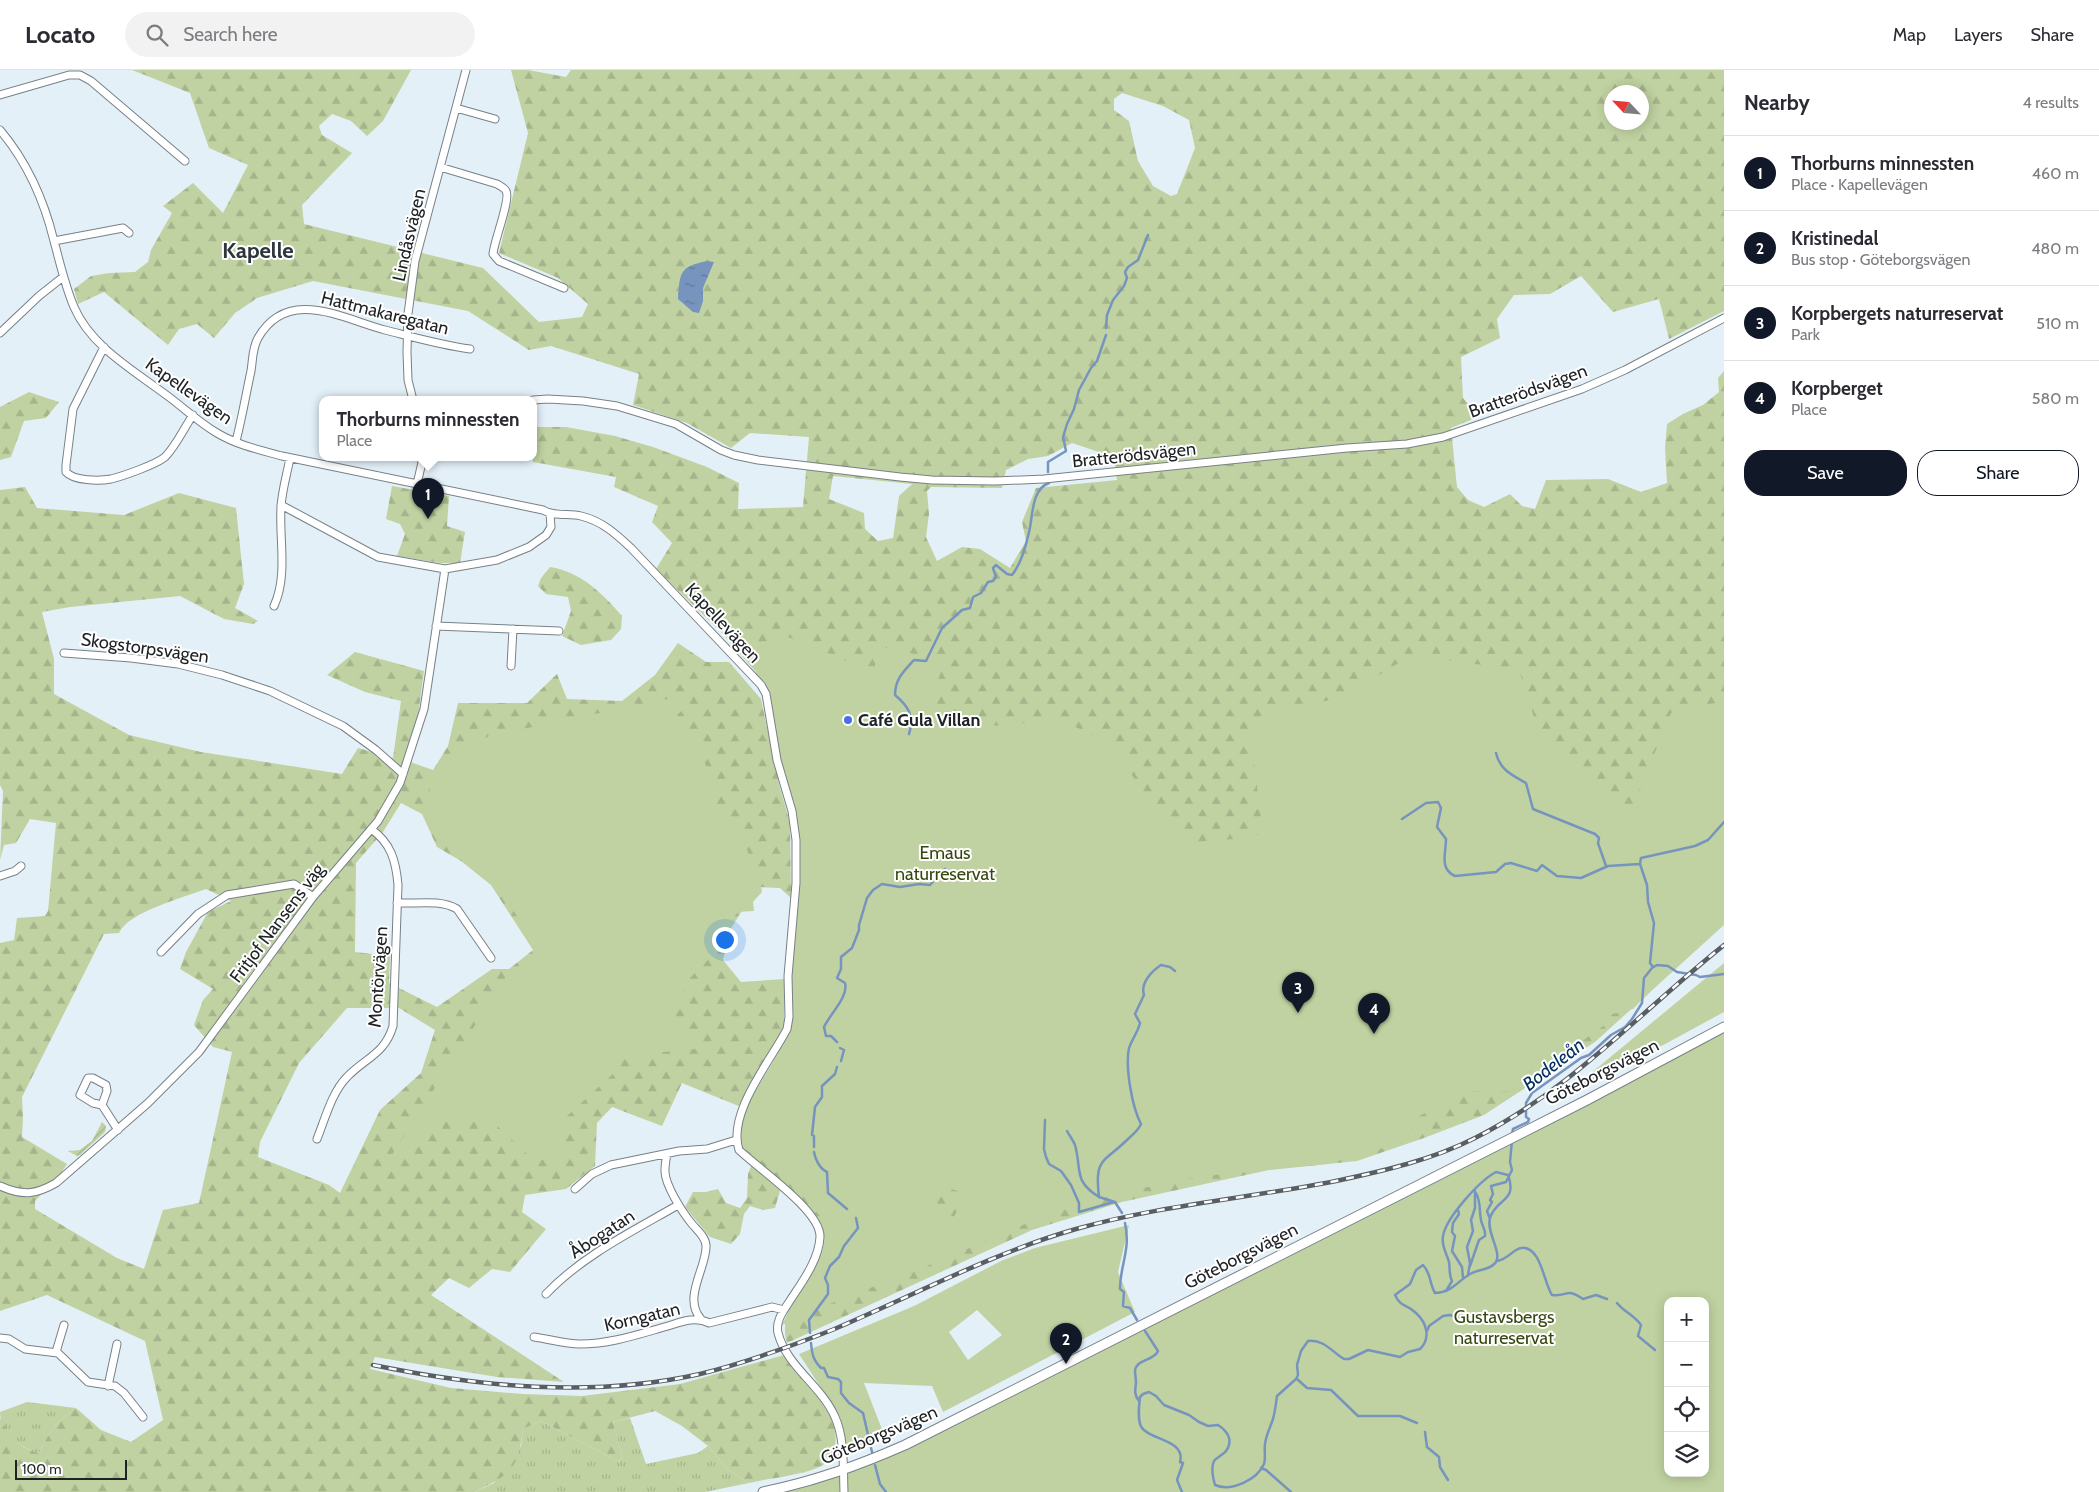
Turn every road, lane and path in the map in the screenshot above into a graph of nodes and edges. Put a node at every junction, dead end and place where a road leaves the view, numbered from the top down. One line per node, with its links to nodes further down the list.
1 (466, 70): 3 (street, Lindåsvägen)
2 (0, 95): 6 (street)
3 (456, 108): 4 (street); 7 (street, Lindåsvägen)
4 (495, 119)
5 (0, 130): 9 (street, Kapellevägen)
6 (185, 161)
7 (440, 168): 11 (street); 14 (street, Lindåsvägen)
8 (129, 233): 9 (street)
9 (54, 241): 10 (street, Kapellevägen)
10 (64, 277): 13 (street); 15 (street, Kapellevägen)
11 (564, 288)
12 (1724, 318): 18 (street, Bratterödsvägen)
13 (0, 333)
14 (407, 335): 16 (street, Hattmakaregatan); 17 (street, Lindåsvägen); 20 (street, Hattmakaregatan)
15 (104, 347): 19 (street, Kapellevägen); 19 (street)
16 (470, 349)
17 (412, 396)
18 (537, 400)
19 (194, 415): 20 (street, Kapellevägen)
20 (236, 441): 21 (street, Kapellevägen)
21 (290, 458): 23 (street, Kapellevägen); 24 (street)
22 (422, 461): 23 (street)
23 (417, 484): 25 (street, Kapellevägen)
24 (281, 505): 26 (street); 27 (street)
25 (550, 514): 26 (street); 45 (street, Kapellevägen)
26 (445, 569): 28 (street, Fritjof Nansens väg)
27 (274, 606)
28 (436, 626): 29 (street); 33 (street, Fritjof Nansens väg)
29 (513, 629): 30 (street); 32 (street)
30 (559, 631)
31 (64, 653): 33 (street, Skogstorpsvägen)
32 (512, 666)
33 (403, 774): 34 (street, Fritjof Nansens väg)
34 (370, 829): 37 (street, Fritjof Nansens väg); 38 (street, Montörvägen)
35 (21, 866): 36 (street)
36 (0, 876)
37 (313, 897): 39 (street); 43 (street, Fritjof Nansens väg)
38 (397, 903): 40 (street); 44 (street, Montörvägen)
39 (162, 952)
40 (491, 958)
41 (1724, 1027): 60 (street, Göteborgsvägen)
42 (102, 1105): 43 (street)
43 (118, 1130): 47 (street, Fritjof Nansens väg)
44 (317, 1139)
45 (736, 1140): 46 (street); 51 (street)
46 (667, 1154): 48 (street); 49 (street)
47 (0, 1186)
48 (575, 1189)
49 (678, 1205): 50 (street, Åbogatan); 52 (street)
50 (546, 1294)
51 (784, 1310): 52 (street, Korngatan); 60 (street)
52 (701, 1319): 54 (street, Korngatan)
53 (64, 1325): 57 (street)
54 (534, 1337)
55 (0, 1338): 57 (street)
56 (117, 1344): 58 (street)
57 (56, 1352): 58 (street)
58 (108, 1386): 59 (street)
59 (143, 1417)
60 (843, 1471): 61 (street, Göteborgsvägen); 62 (street)
61 (763, 1492)
62 (844, 1492)

